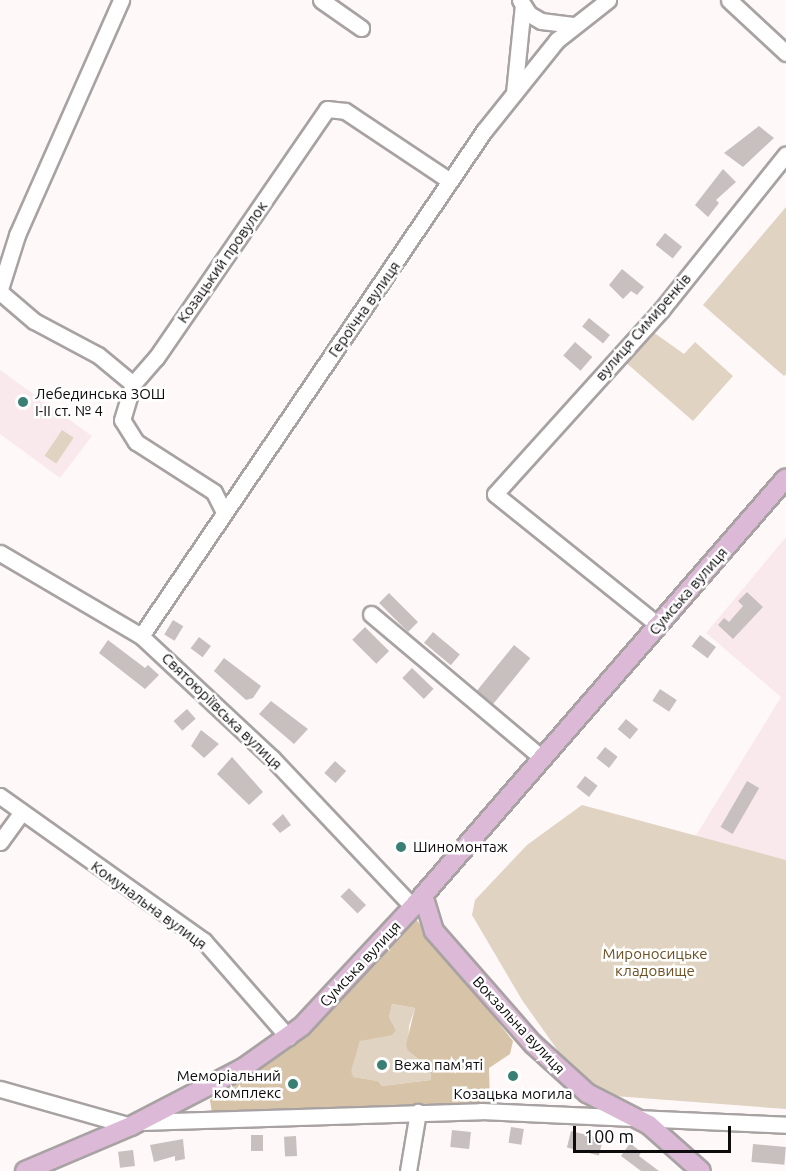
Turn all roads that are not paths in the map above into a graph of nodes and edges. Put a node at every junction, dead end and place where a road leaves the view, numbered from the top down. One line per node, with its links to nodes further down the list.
1 (121, 0): 12 (street)
2 (321, 0): 7 (street)
3 (608, 0): 6 (street, Героїчна вулиця)
4 (729, 0): 8 (street)
5 (522, 2): 6 (street); 9 (street)
6 (573, 25): 9 (street, Героїчна вулиця)
7 (361, 28)
8 (786, 53)
9 (514, 93): 11 (street, Героїчна вулиця)
10 (786, 154): 18 (street, вулиця Симиренків)
11 (450, 181): 13 (street, Козацький провулок); 15 (street, Героїчна вулиця)
12 (0, 291): 13 (street)
13 (133, 384): 15 (street, Козацький провулок)
14 (786, 478): 18 (main road, Сумська вулиця)
15 (224, 512): 19 (street, Героїчна вулиця)
16 (0, 554): 19 (street, Святоюріївська вулиця)
17 (371, 615): 20 (street)
18 (658, 625): 20 (main road, Сумська вулиця)
19 (141, 636): 24 (street, Святоюріївська вулиця)
20 (542, 758): 24 (main road, Сумська вулиця)
21 (0, 796): 22 (street, Комунальна вулиця)
22 (22, 813): 23 (street); 25 (street, Комунальна вулиця)
23 (0, 842)
24 (418, 901): 25 (main road, Сумська вулиця); 28 (main road, Вокзальна вулиця)
25 (288, 1037): 29 (main road, Сумська вулиця)
26 (0, 1089): 29 (street)
27 (418, 1112): 28 (street, Сумська вулиця); 29 (street, Сумська вулиця); 32 (street)
28 (632, 1118): 30 (street, Сумська вулиця); 33 (main road, Вокзальна вулиця)
29 (135, 1124): 31 (main road, Сумська вулиця)
30 (786, 1125)
31 (27, 1171)
32 (408, 1171)
33 (701, 1171)

